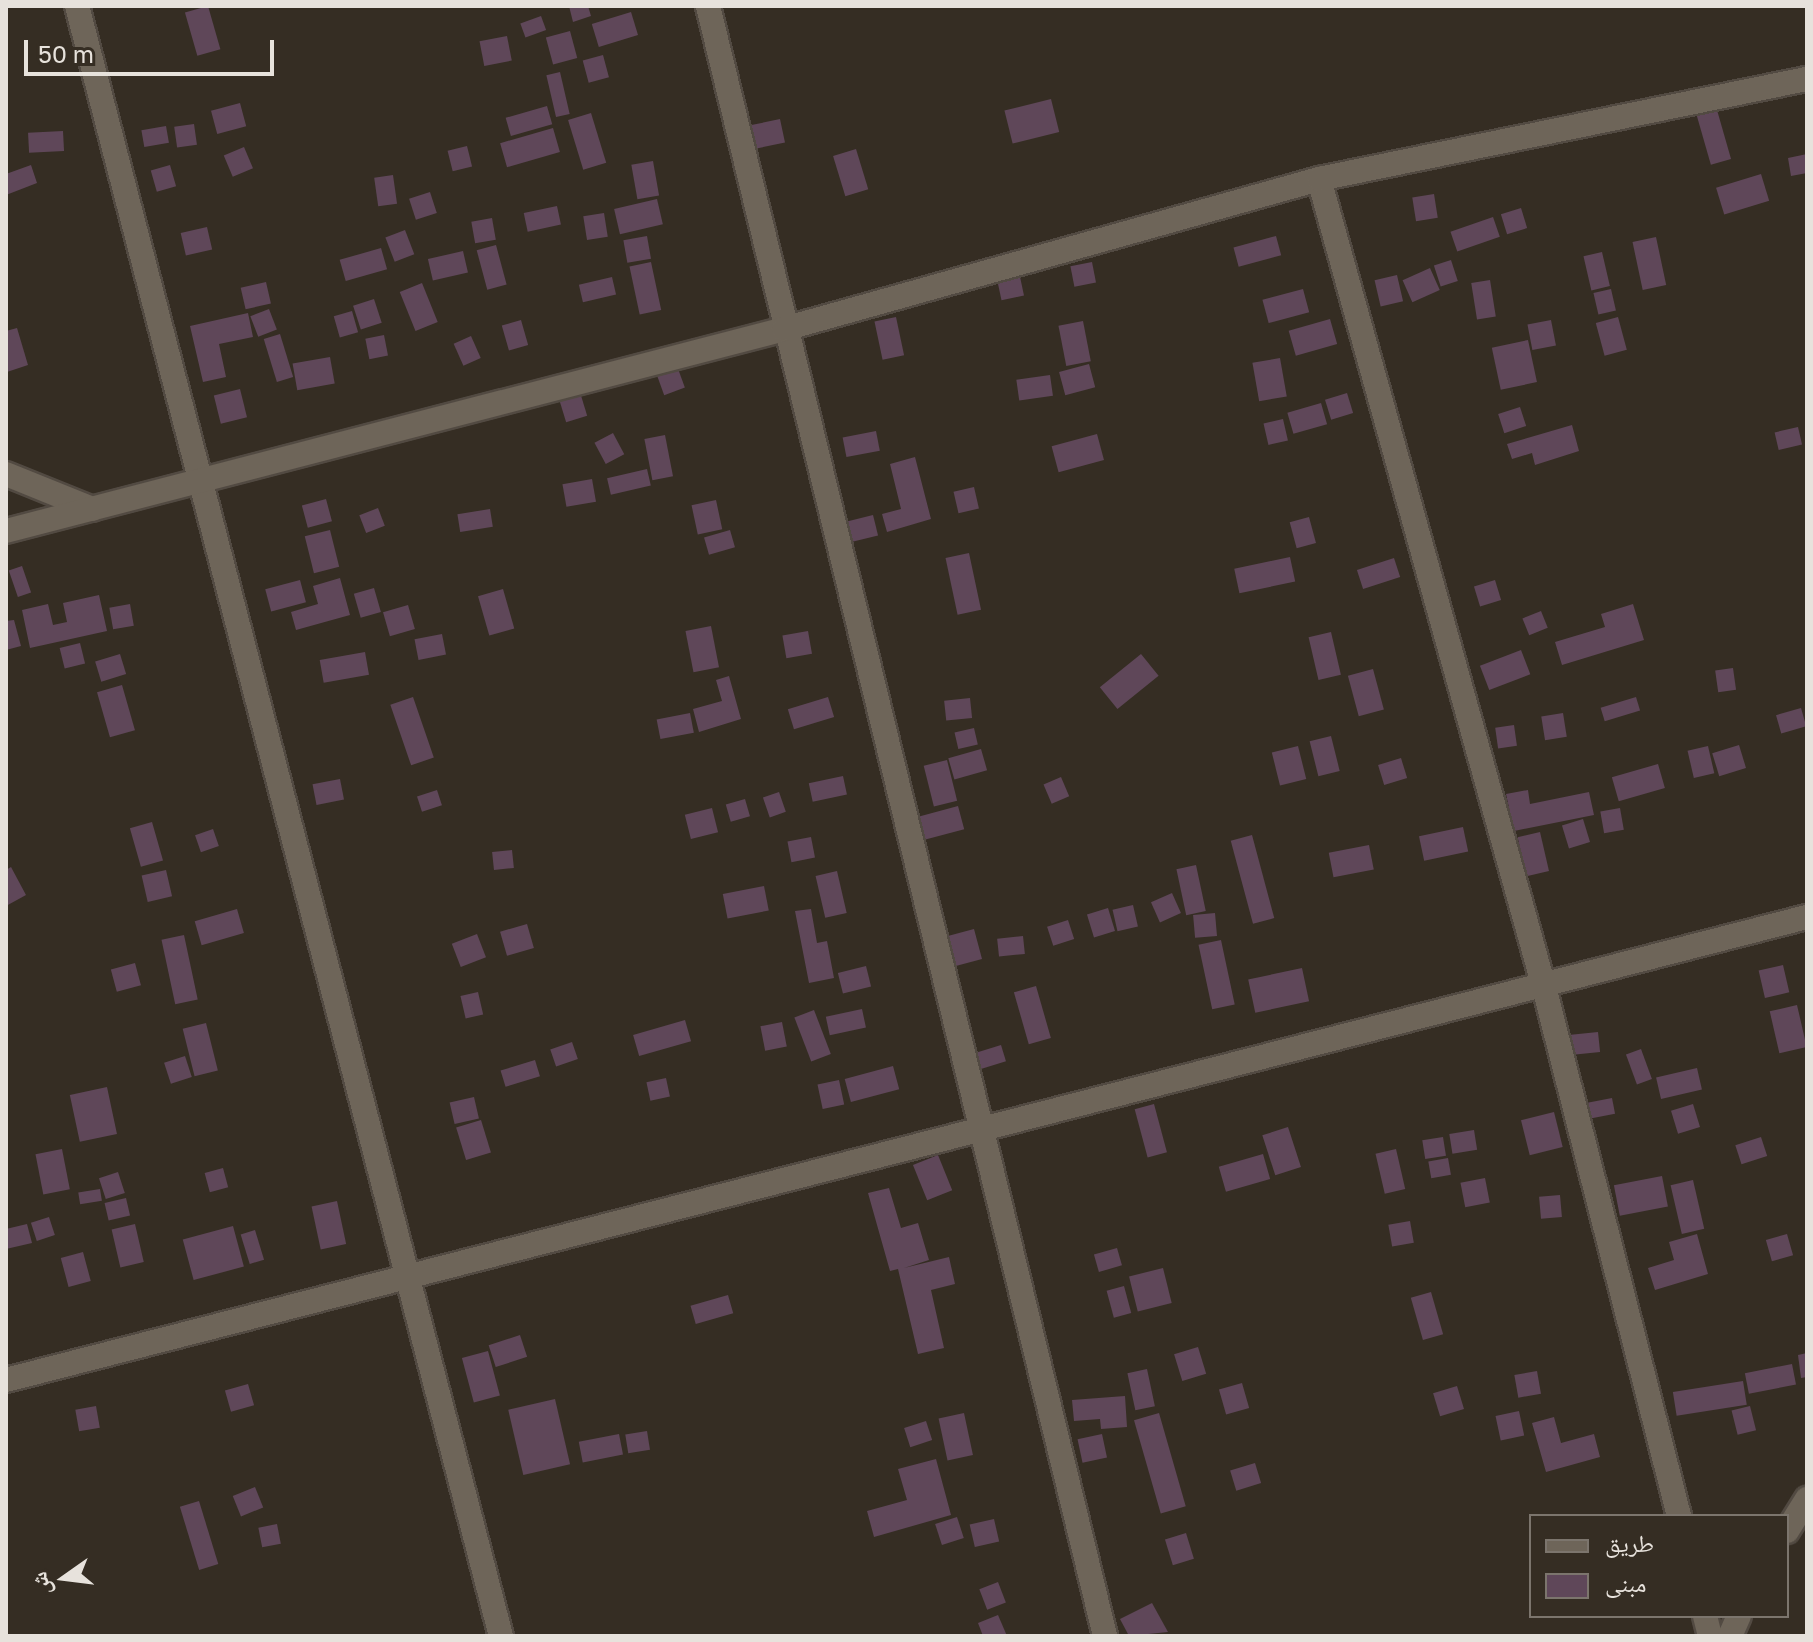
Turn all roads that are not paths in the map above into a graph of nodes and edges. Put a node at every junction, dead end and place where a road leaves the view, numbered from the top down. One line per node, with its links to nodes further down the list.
1 (77, 6): 7 (street)
2 (708, 6): 5 (street)
3 (1807, 79): 4 (street)
4 (1319, 179): 5 (street); 11 (street)
5 (784, 329): 7 (street); 12 (street)
6 (6, 474): 8 (street)
7 (201, 480): 8 (street); 13 (street)
8 (92, 509): 9 (street)
9 (6, 531)
10 (1807, 917): 11 (street)
11 (1544, 987): 12 (street); 16 (street)
12 (983, 1130): 13 (street); 19 (street)
13 (410, 1273): 14 (street); 18 (street)
14 (6, 1380)
15 (1807, 1499): 17 (street)
16 (1678, 1514)
17 (1789, 1528)
18 (501, 1636)
19 (1105, 1636)

